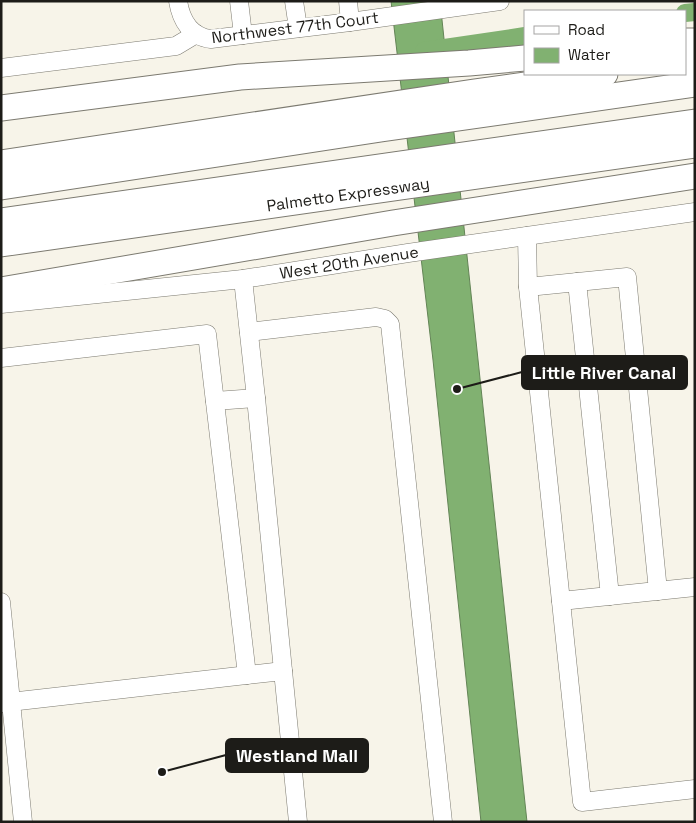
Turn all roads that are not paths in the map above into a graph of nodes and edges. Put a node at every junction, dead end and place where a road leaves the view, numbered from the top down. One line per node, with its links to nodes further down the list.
1 (178, 1): 8 (street, Northwest 77th Court)
2 (239, 1): 9 (street)
3 (294, 1): 7 (street)
4 (348, 1): 6 (street)
5 (493, 2): 6 (street, Northwest 77th Court)
6 (350, 22): 7 (street, Northwest 77th Court)
7 (298, 28): 9 (street, Northwest 77th Court)
8 (196, 34): 9 (street, Northwest 77th Court); 11 (street, Northwest 77th Court)
9 (243, 35)
10 (524, 58): 15 (highway)
11 (1, 68)
12 (601, 75): 14 (highway)
13 (695, 84): 14 (highway)
14 (476, 104): 16 (highway)
15 (1, 108)
16 (380, 118): 19 (highway); 23 (highway)
17 (695, 122): 20 (highway)
18 (695, 145): 20 (highway, Palmetto Expressway)
19 (1, 163)
20 (484, 164): 22 (highway, Palmetto Expressway)
21 (695, 176): 31 (highway)
22 (388, 177): 25 (highway); 27 (highway, Palmetto Expressway)
23 (1, 187)
24 (695, 212): 26 (street, West 20th Avenue)
25 (1, 221)
26 (527, 236): 28 (street, West 20th Avenue); 30 (street)
27 (1, 244)
28 (243, 279): 32 (street, West 20th Avenue); 33 (street)
29 (576, 282): 30 (street); 38 (street); 39 (street)
30 (528, 287): 40 (street)
31 (1, 290)
32 (1, 304)
33 (249, 332): 35 (street); 49 (street)
34 (1, 358): 36 (street)
35 (256, 398): 36 (street); 43 (street)
36 (215, 401): 44 (street)
37 (695, 587): 38 (street)
38 (658, 591): 39 (street)
39 (610, 596): 40 (street)
40 (561, 601): 46 (street)
41 (1, 603): 42 (street)
42 (2, 625): 45 (street)
43 (283, 671): 44 (street); 48 (street)
44 (247, 675): 45 (street)
45 (6, 702): 47 (street)
46 (695, 789)
47 (23, 822)
48 (298, 822)
49 (443, 822)

